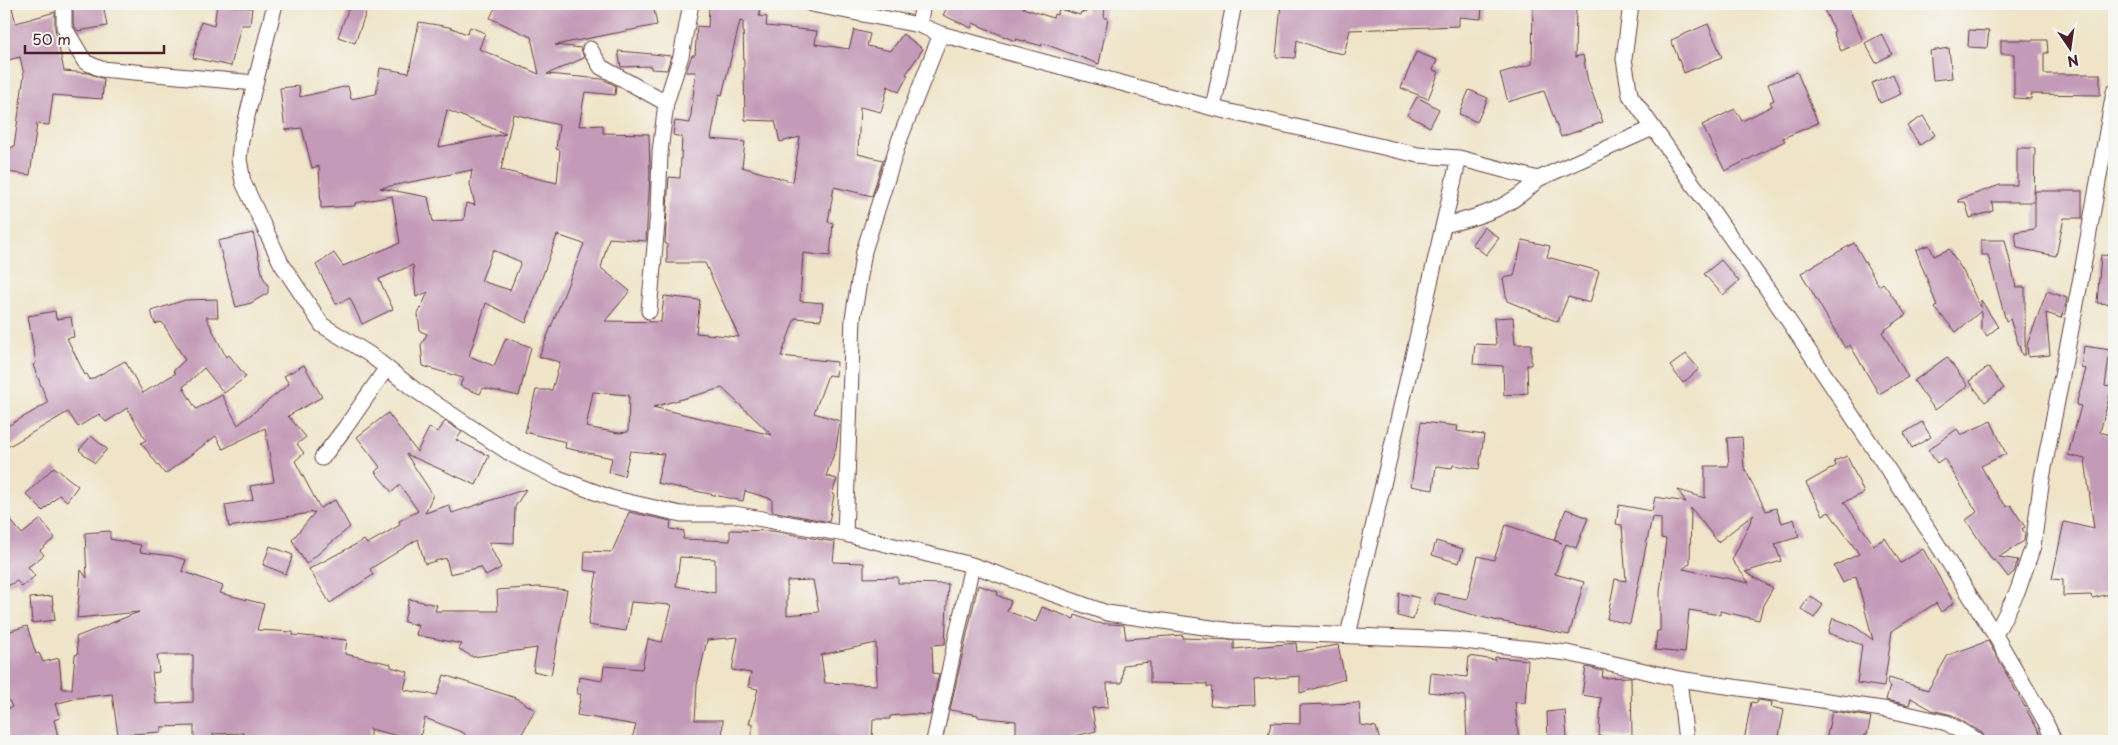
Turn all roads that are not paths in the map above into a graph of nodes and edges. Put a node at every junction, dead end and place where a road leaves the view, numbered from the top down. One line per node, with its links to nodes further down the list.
1 (64, 4): 11 (street)
2 (275, 4): 11 (street)
3 (691, 4): 13 (street)
4 (811, 4): 8 (street)
5 (923, 4): 8 (street)
6 (1234, 4): 14 (street)
7 (1626, 5): 15 (street)
8 (919, 25): 9 (street)
9 (941, 34): 14 (street); 22 (street)
10 (590, 49): 13 (street)
11 (255, 83): 20 (street)
12 (2114, 92): 25 (street)
13 (666, 103): 19 (street)
14 (1212, 108): 16 (street)
15 (1653, 128): 17 (street); 25 (street)
16 (1460, 158): 17 (street); 18 (street)
17 (1538, 179): 18 (street)
18 (1444, 225): 24 (street)
19 (649, 311)
20 (386, 368): 21 (street); 22 (street)
21 (322, 458)
22 (845, 534): 23 (street)
23 (972, 565): 24 (street); 27 (street)
24 (1348, 635): 26 (street)
25 (1995, 635): 30 (street)
26 (1680, 679): 28 (street); 29 (street)
27 (934, 741)
28 (1686, 741)
29 (1977, 741)
30 (2054, 741)

